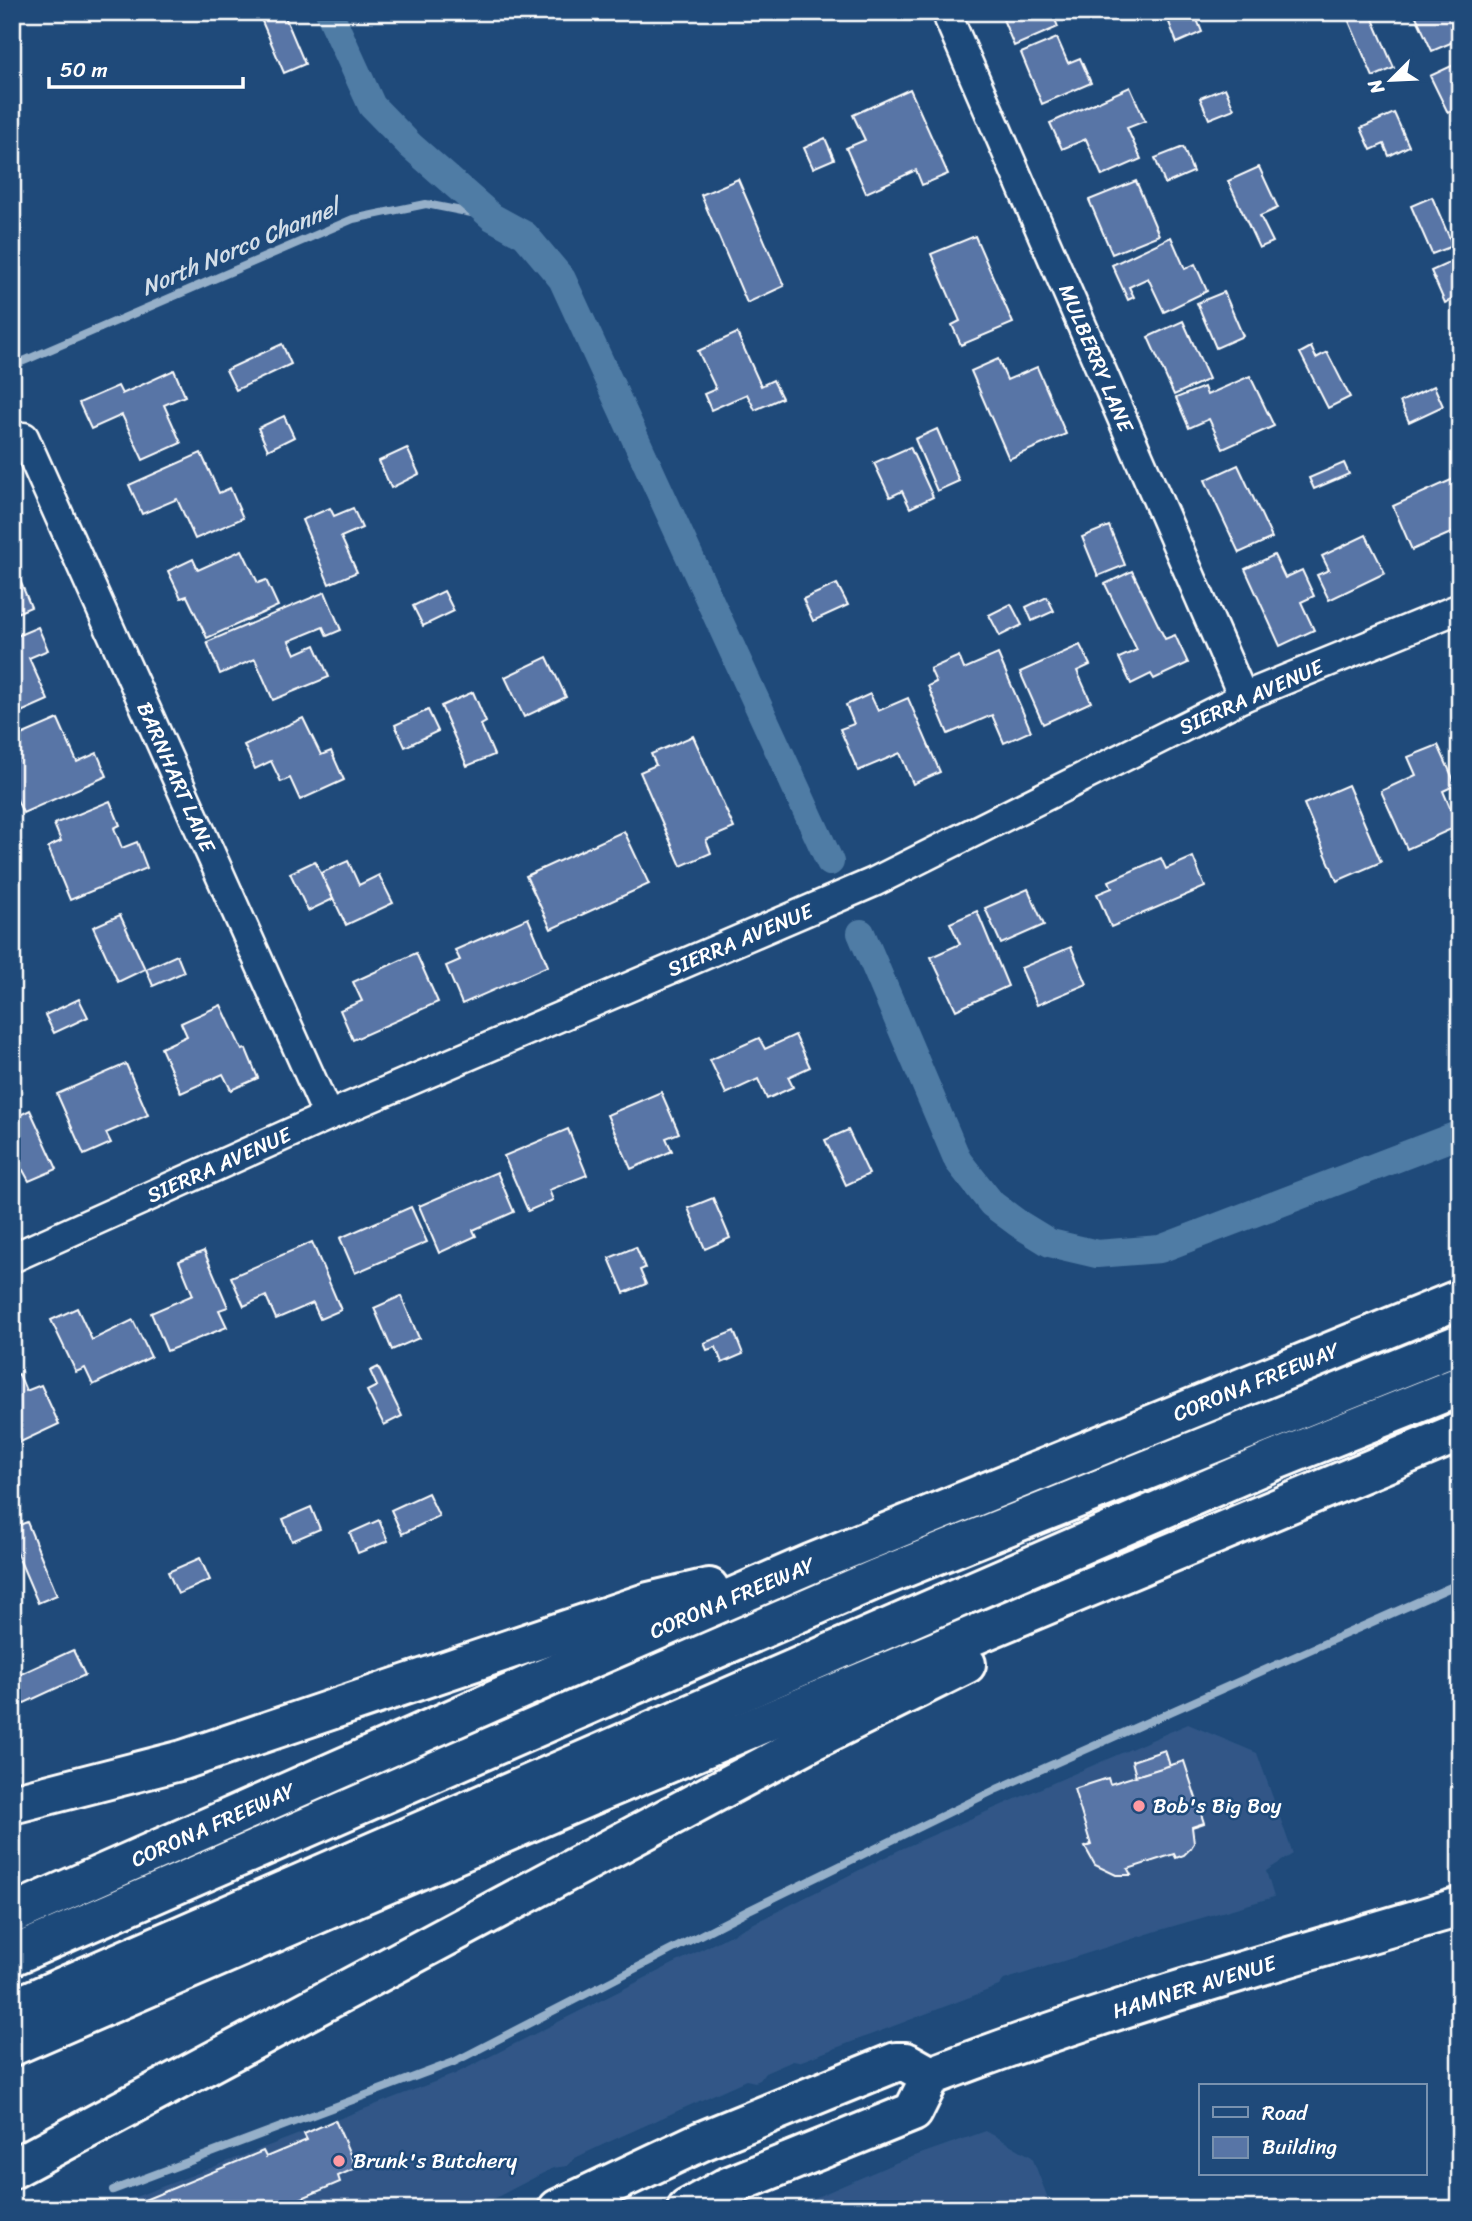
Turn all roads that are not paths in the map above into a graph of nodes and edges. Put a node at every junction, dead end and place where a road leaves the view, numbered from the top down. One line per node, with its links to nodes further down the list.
1 (949, 19): 4 (street, MULBERRY LANE)
2 (24, 437): 5 (street, BARNHART LANE)
3 (1460, 608): 4 (street, SIERRA AVENUE)
4 (1243, 697): 5 (street, SIERRA AVENUE)
5 (328, 1116): 6 (street, SIERRA AVENUE)
6 (12, 1258)
7 (1460, 1299): 12 (main road, CORONA FREEWAY)
8 (1460, 1344): 16 (main road)
9 (1460, 1386): 17 (main road)
10 (1460, 1432): 11 (main road)
11 (1293, 1502): 18 (main road); 20 (main road)
12 (810, 1564): 13 (main road); 15 (main road, CORONA FREEWAY)
13 (12, 1804)
14 (1460, 1907): 19 (main road, HAMNER AVENUE)
15 (12, 1914)
16 (12, 1956)
17 (12, 2009)
18 (12, 2046)
19 (931, 2076): 21 (main road); 22 (main road)
20 (12, 2169)
21 (558, 2209)
22 (687, 2209)

